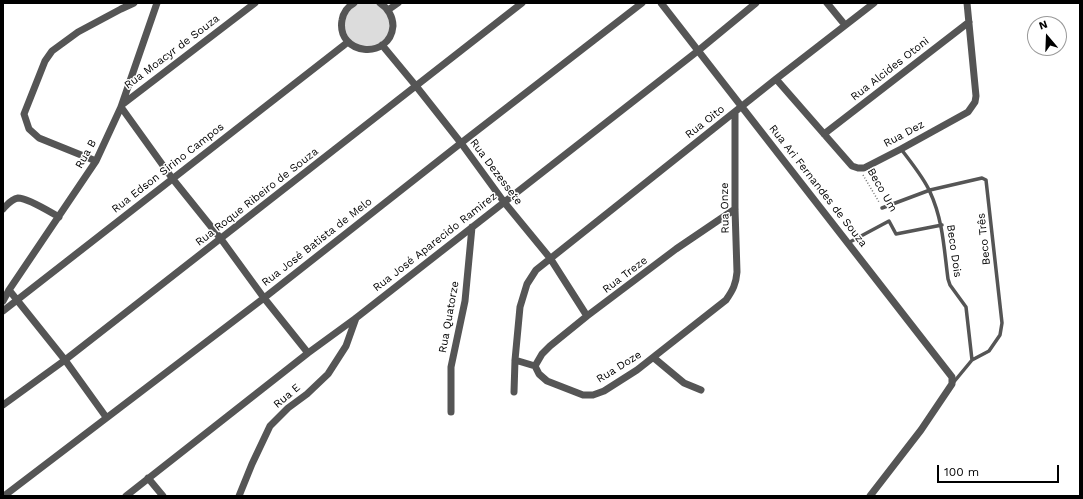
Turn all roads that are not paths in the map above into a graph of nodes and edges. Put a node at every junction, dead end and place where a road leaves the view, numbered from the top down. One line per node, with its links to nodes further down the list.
1 (134, 3): 28 (street)
2 (157, 3): 22 (street, Rua B)
3 (254, 3): 22 (street, Rua Moacyr de Souza)
4 (352, 3): 17 (street)
5 (380, 3): 14 (street)
6 (398, 3): 14 (street)
7 (522, 3): 21 (street, Rua Roque Ribeiro de Souza)
8 (642, 3): 26 (street, Rua José Batista de Melo)
9 (661, 3): 19 (street, Rua Ari Fernandes de Souza)
10 (756, 3): 19 (street, Rua José Aparecido Ramirez)
11 (827, 3): 16 (street)
12 (874, 3): 16 (street, Rua Oito)
13 (967, 3): 15 (street, Rua Dez)
14 (388, 10): 18 (street)
15 (969, 22): 25 (street, Rua Alcides Otoni); 27 (street, Rua Dez)
16 (845, 25): 20 (street, Rua Oito)
17 (348, 42): 18 (street); 29 (street, Rua Edson Sirino Campos)
18 (382, 45): 21 (street, Rua Dezessete)
19 (699, 50): 23 (street, Rua Ari Fernandes de Souza); 31 (street, Rua José Aparecido Ramirez)
20 (776, 79): 23 (street, Rua Oito); 25 (street)
21 (416, 86): 26 (street, Rua Dezessete); 38 (street, Rua Roque Ribeiro de Souza)
22 (122, 106): 28 (street, Rua B); 29 (street)
23 (743, 107): 24 (street, Rua Oito); 39 (street, Rua Ari Fernandes de Souza)
24 (735, 113): 34 (street, Rua Onze); 40 (street, Rua Oito)
25 (824, 134): 27 (street, Rua Dez)
26 (461, 143): 31 (street, Rua Dezessete); 42 (street, Rua José Batista de Melo)
27 (901, 149): 30 (lane, Beco Dois)
28 (96, 161): 35 (street, Rua B)
29 (172, 178): 38 (street); 45 (street, Rua Edson Sirino Campos)
30 (930, 190): 32 (lane, Beco Três); 36 (lane, Beco Dois); 53 (lane, Beco Três)
31 (504, 202): 37 (street, Rua José Aparecido Ramirez); 40 (street, Rua Dezessete)
32 (882, 208)
33 (3, 209): 35 (street)
34 (735, 209): 43 (street, Rua Onze); 47 (street, Rua Treze)
35 (59, 216): 41 (street, Rua B)
36 (942, 225): 39 (lane, Beco Um); 53 (lane, Beco Dois)
37 (472, 227): 48 (street, Rua José Aparecido Ramirez); 59 (street, Rua Quatorze)
38 (221, 239): 42 (street); 51 (street, Rua Roque Ribeiro de Souza)
39 (848, 243): 55 (street, Rua Ari Fernandes de Souza)
40 (550, 258): 47 (street, Rua Dezessete); 52 (street)
41 (9, 290): 44 (street, Rua B); 45 (street)
42 (264, 298): 49 (street); 60 (street, Rua José Batista de Melo)
43 (726, 300): 50 (street, Rua Doze)
44 (3, 301)
45 (17, 301): 46 (street, Rua Edson Sirino Campos); 51 (street)
46 (3, 311)
47 (587, 316): 54 (street, Rua Treze)
48 (356, 318): 49 (street, Rua José Aparecido Ramirez); 65 (street, Rua E)
49 (308, 352): 61 (street, Rua José Aparecido Ramirez)
50 (654, 358): 54 (street, Rua Doze); 56 (street)
51 (65, 360): 58 (street, Rua Roque Ribeiro de Souza); 60 (street)
52 (515, 360): 54 (street); 57 (street)
53 (972, 360): 55 (lane, Beco Três)
54 (535, 366)
55 (952, 384): 66 (street)
56 (701, 390)
57 (514, 392)
58 (3, 405)
59 (451, 412)
60 (106, 417): 62 (street, Rua José Batista de Melo)
61 (148, 478): 63 (street, Rua José Aparecido Ramirez); 64 (street)
62 (4, 496)
63 (126, 496)
64 (164, 496)
65 (239, 496)
66 (870, 496)

